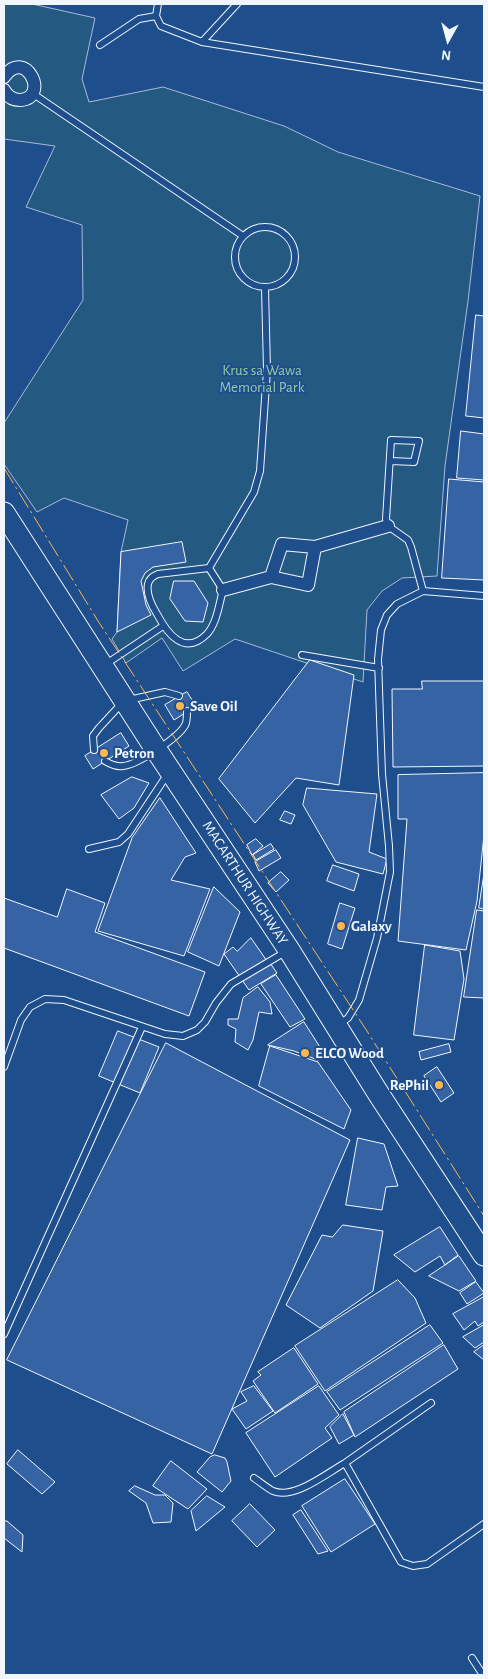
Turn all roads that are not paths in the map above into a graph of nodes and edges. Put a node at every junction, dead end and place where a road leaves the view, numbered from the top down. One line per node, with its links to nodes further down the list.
1 (158, 4): 3 (lane)
2 (237, 4): 4 (lane)
3 (156, 16): 4 (lane); 5 (lane)
4 (202, 42): 7 (lane)
5 (100, 45)
6 (4, 77): 9 (street)
7 (484, 87)
8 (4, 90): 9 (street)
9 (32, 93): 10 (lane)
10 (243, 236): 11 (lane); 11 (lane)
11 (265, 288): 16 (lane)
12 (391, 461): 12 (lane); 14 (lane)
13 (4, 513): 23 (highway, MACARTHUR HIGHWAY)
14 (388, 526): 15 (street); 19 (lane)
15 (315, 547): 17 (street); 17 (street)
16 (209, 568): 18 (lane); 21 (lane)
17 (271, 577): 18 (street)
18 (224, 590): 21 (lane)
19 (423, 591): 20 (lane); 24 (lane)
20 (484, 596)
21 (163, 626): 23 (lane)
22 (302, 655): 24 (lane)
23 (102, 666): 26 (highway, MACARTHUR HIGHWAY)
24 (379, 668): 34 (lane)
25 (179, 696): 26 (lane)
26 (124, 701): 28 (lane); 29 (highway, MACARTHUR HIGHWAY)
27 (188, 711): 29 (lane)
28 (94, 750)
29 (156, 751): 30 (lane); 31 (highway, MACARTHUR HIGHWAY)
30 (105, 761)
31 (170, 771): 32 (lane); 33 (highway, MACARTHUR HIGHWAY)
32 (89, 849)
33 (289, 950): 34 (highway, MACARTHUR HIGHWAY); 35 (lane)
34 (337, 1026): 37 (highway, MACARTHUR HIGHWAY)
35 (142, 1027): 36 (lane); 38 (lane)
36 (4, 1067)
37 (484, 1255)
38 (4, 1334)
39 (431, 1403): 40 (lane)
40 (345, 1463): 41 (lane); 42 (lane)
41 (254, 1478)
42 (484, 1524)
43 (472, 1658): 44 (lane)
44 (483, 1675)

